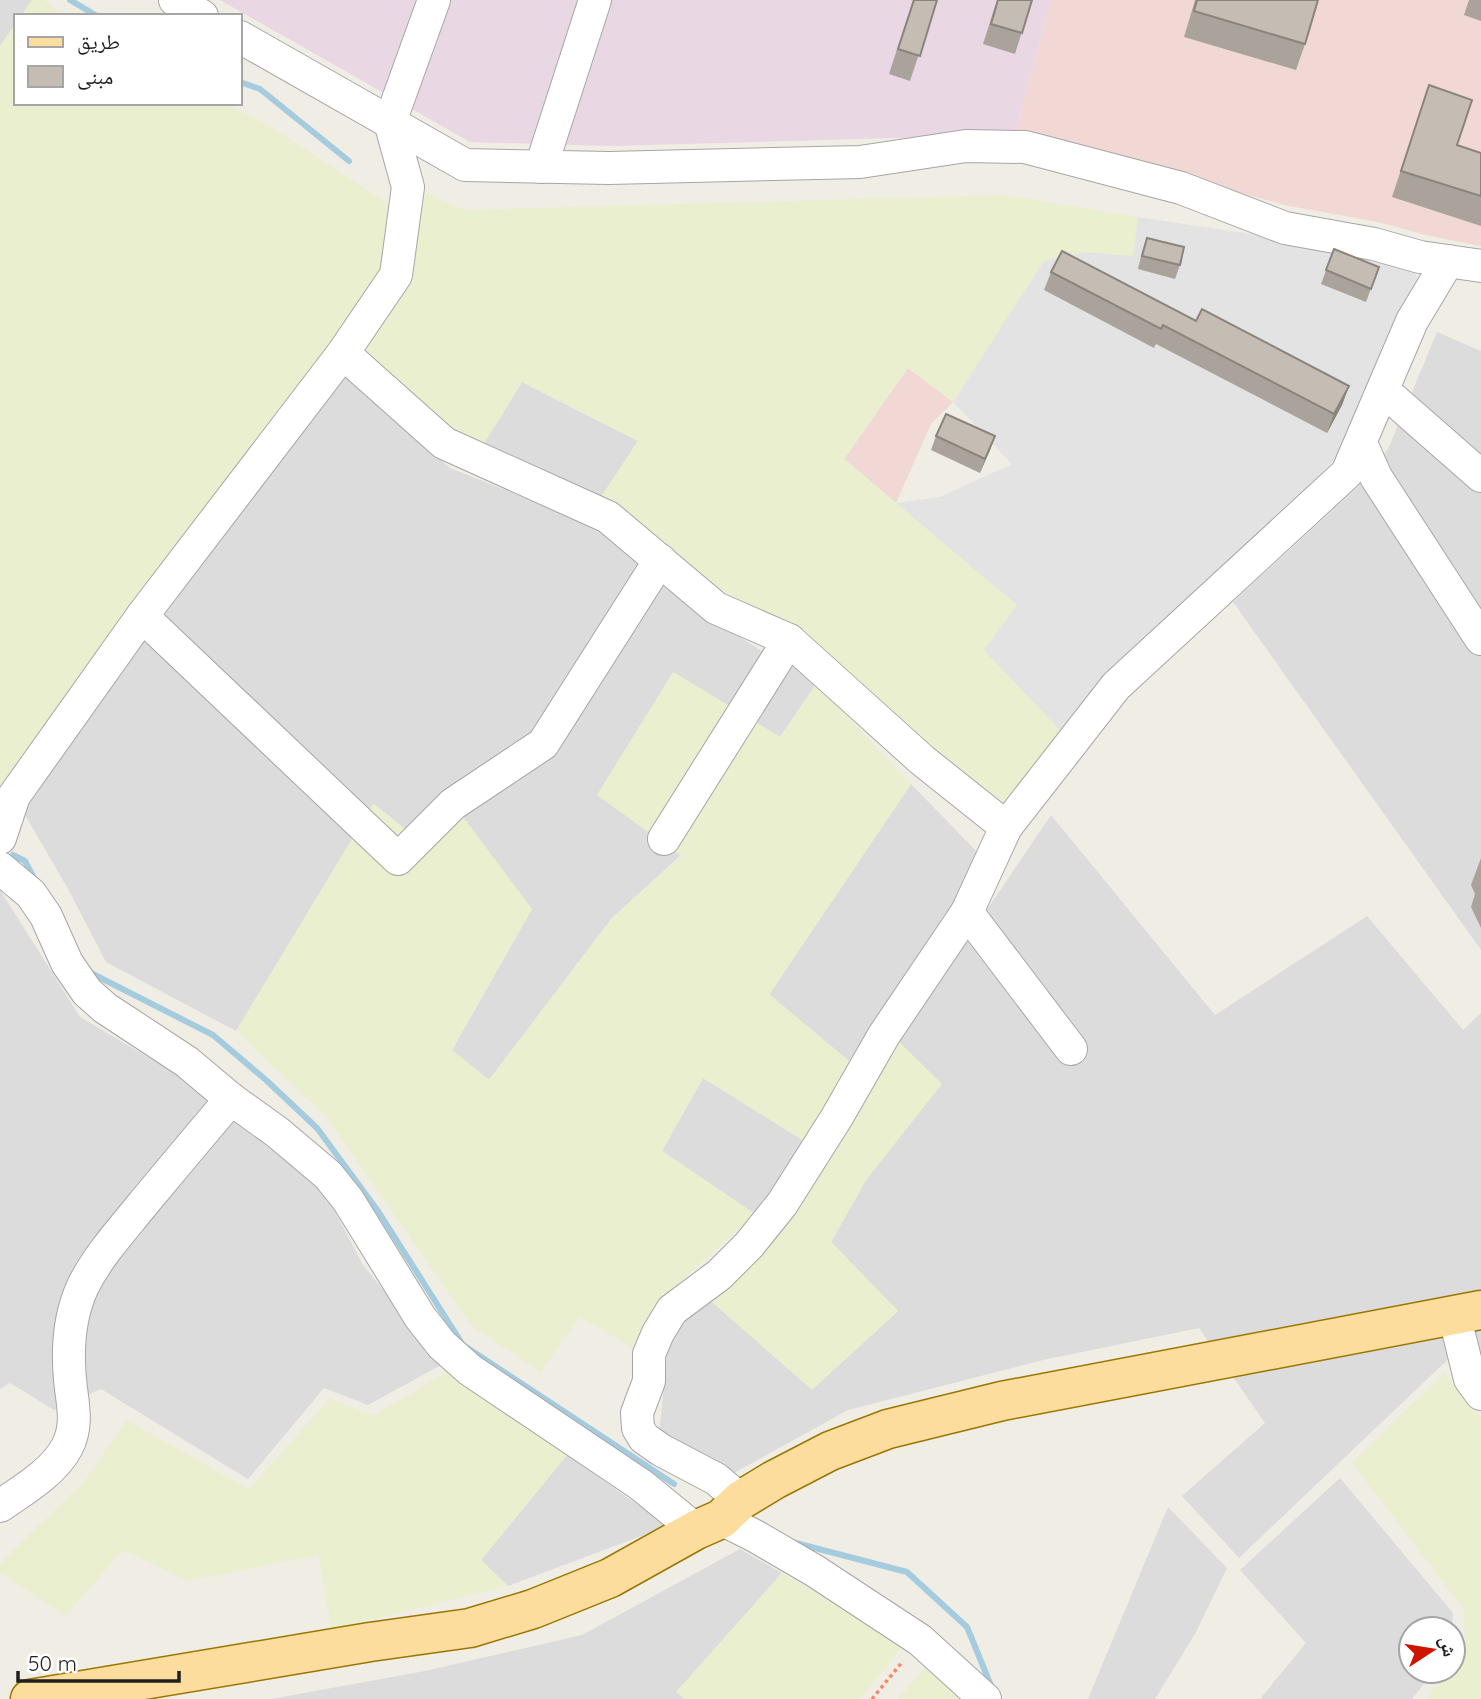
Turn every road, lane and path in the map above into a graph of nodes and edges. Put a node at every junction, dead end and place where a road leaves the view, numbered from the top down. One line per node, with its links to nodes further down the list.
1 (175, 0): 4 (street)
2 (434, 0): 6 (street)
3 (595, 0): 7 (street)
4 (199, 14)
5 (242, 38): 6 (street)
6 (390, 122): 7 (street); 10 (street)
7 (541, 167): 8 (street)
8 (1448, 261): 9 (street); 11 (street)
9 (1481, 266)
10 (343, 353): 14 (street); 15 (street)
11 (1384, 391): 12 (street); 13 (street)
12 (1361, 443): 16 (street); 18 (street)
13 (1481, 476)
14 (660, 561): 15 (street); 17 (street)
15 (142, 617): 19 (street)
16 (1481, 639)
17 (789, 640): 18 (street); 20 (street)
18 (1006, 827): 22 (street)
19 (0, 838)
20 (664, 839)
21 (0, 868): 24 (street)
22 (967, 912): 23 (street); 28 (street)
23 (1071, 1049)
24 (231, 1099): 27 (street); 28 (street)
25 (1468, 1312): 26 (street); 28 (main road)
26 (1481, 1394)
27 (0, 1506)
28 (719, 1517): 29 (street); 30 (main road)
29 (920, 1640): 31 (path); 32 (street)
30 (30, 1699)
31 (872, 1699)
32 (985, 1699)

